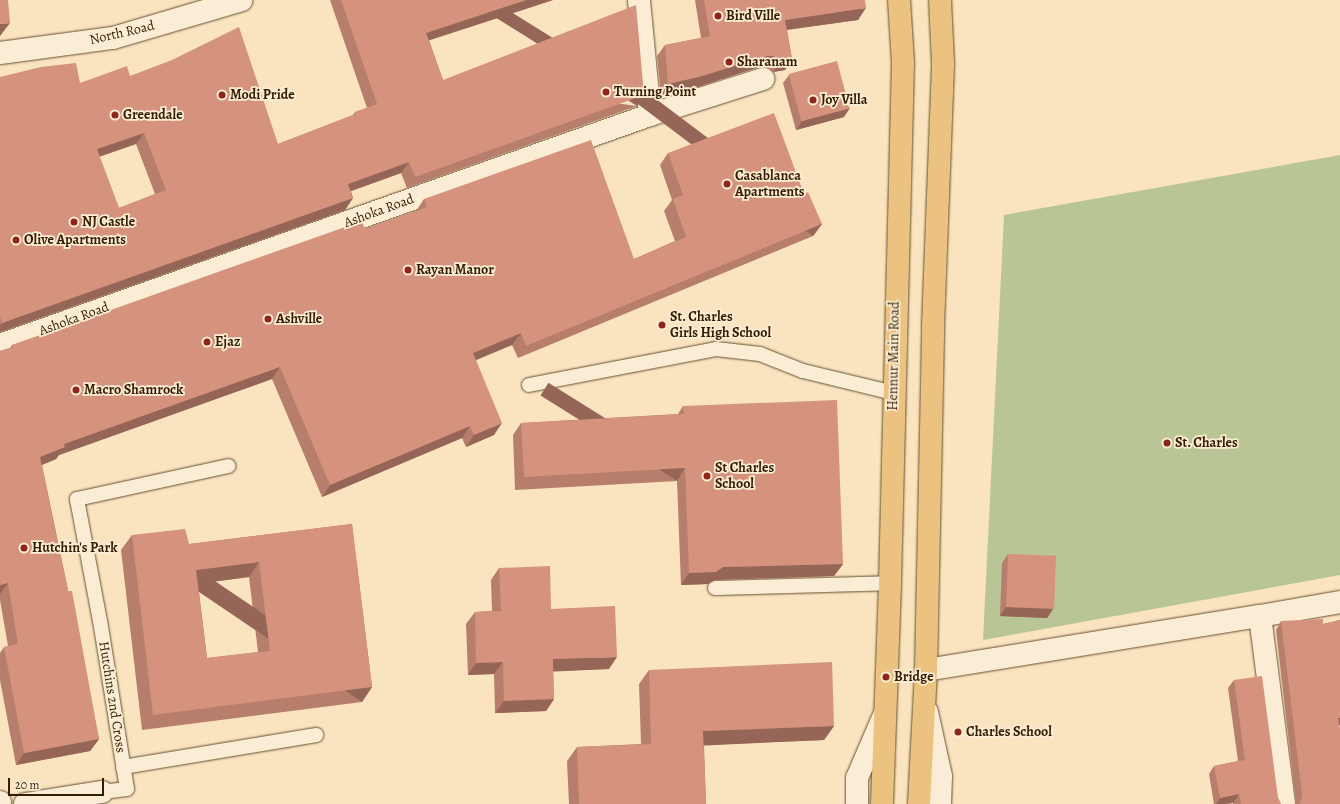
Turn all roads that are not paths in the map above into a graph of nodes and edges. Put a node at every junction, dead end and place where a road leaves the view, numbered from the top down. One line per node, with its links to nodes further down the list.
1 (242, 0): 5 (street, North Road)
2 (639, 0): 7 (street)
3 (899, 0): 10 (main road, Hennur Main Road)
4 (940, 0): 16 (main road)
5 (0, 53)
6 (763, 79): 7 (street, Ashoka Road)
7 (650, 115): 8 (street, Ashoka Road)
8 (0, 345)
9 (529, 385): 10 (lane)
10 (894, 393): 12 (main road, Hennur Main Road)
11 (228, 466): 20 (lane, Hutchins 2nd Cross)
12 (890, 583): 13 (lane); 18 (main road, Hennur Main Road)
13 (715, 588)
14 (1340, 602): 15 (street)
15 (1260, 616): 16 (street); 27 (street)
16 (926, 670): 17 (main road)
17 (924, 702): 25 (main road); 26 (street)
18 (885, 712): 23 (street); 24 (main road, Hennur Main Road)
19 (316, 735): 20 (lane)
20 (123, 767): 21 (lane, Hutchins 2nd Cross)
21 (102, 792): 22 (street, Hutchins 2nd Cross)
22 (25, 804)
23 (857, 804)
24 (882, 804)
25 (919, 804)
26 (940, 804)
27 (1284, 804)

